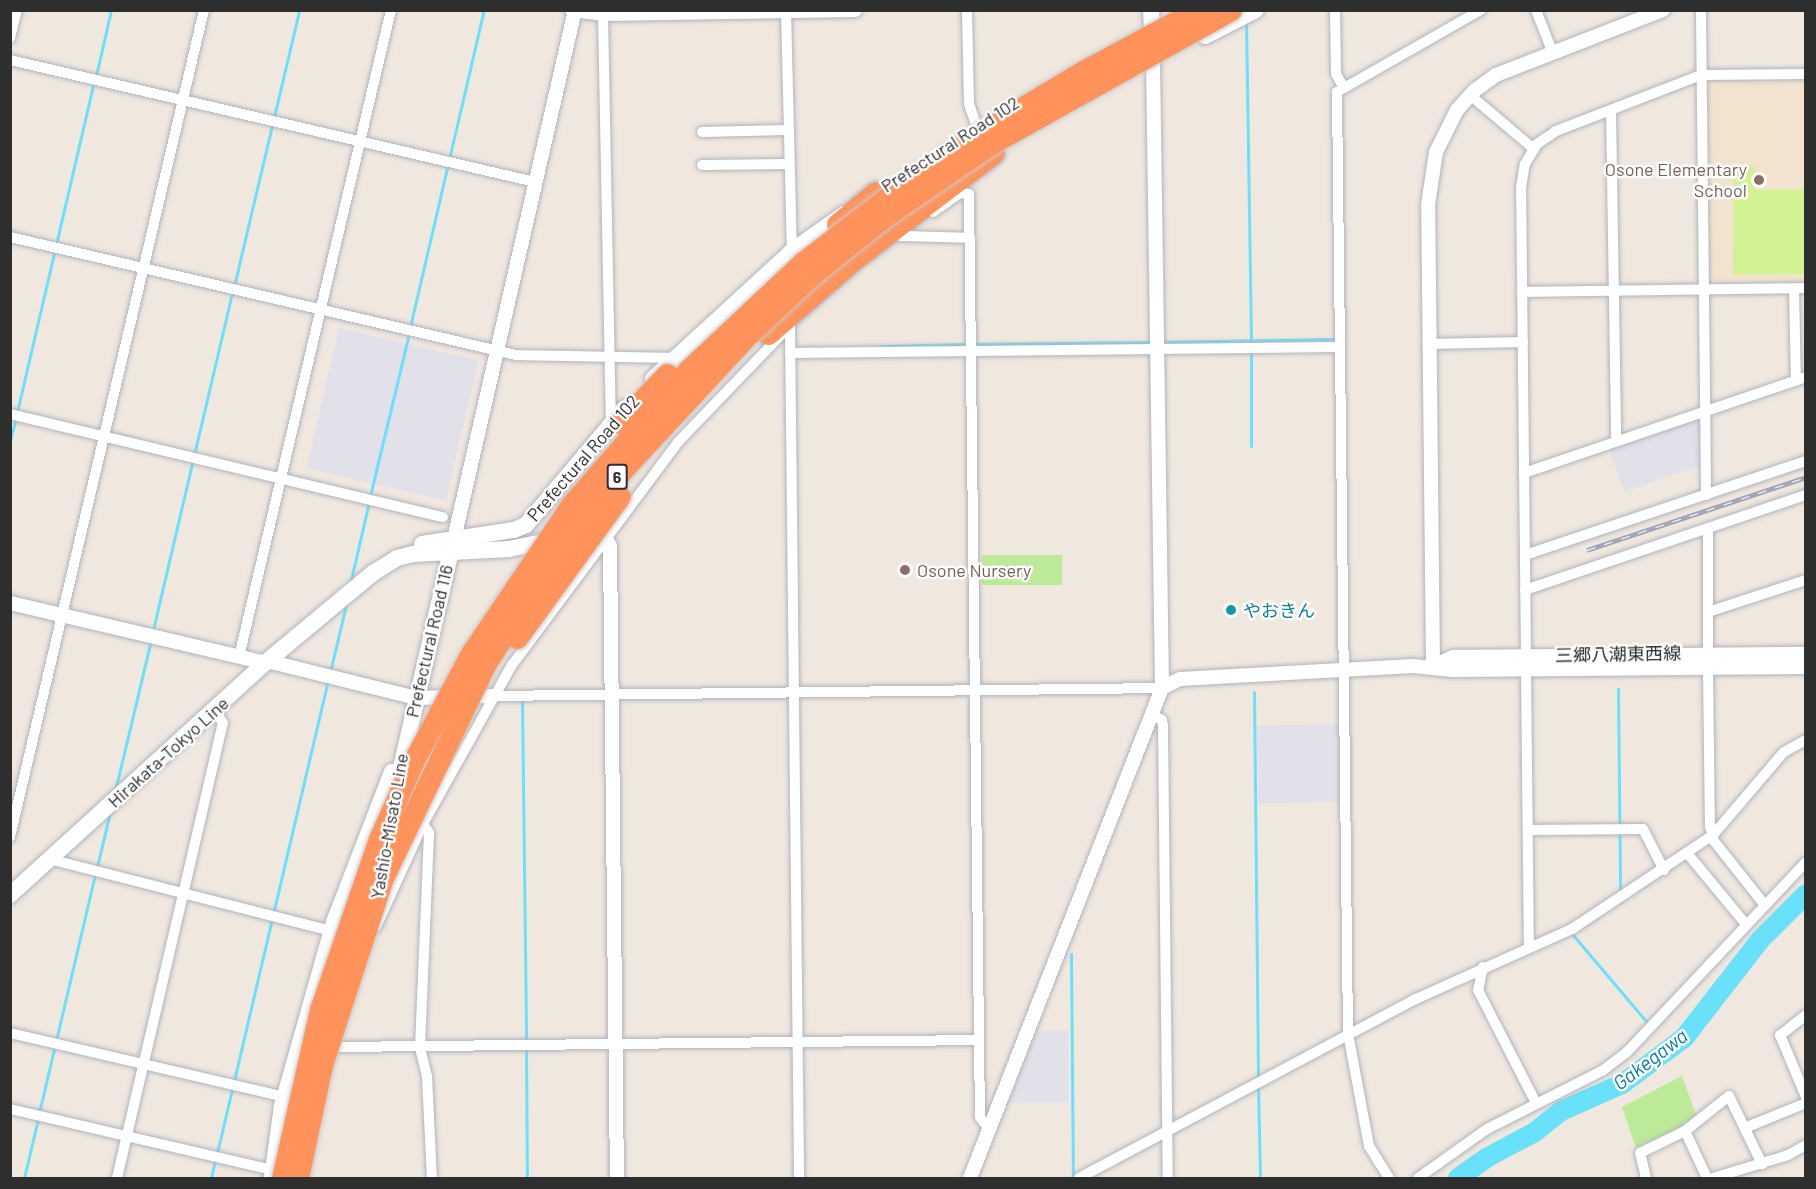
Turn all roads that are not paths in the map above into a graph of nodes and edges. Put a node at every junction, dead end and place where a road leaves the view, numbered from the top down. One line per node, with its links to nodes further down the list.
1 (17, 10): 19 (street)
2 (204, 10): 27 (street)
3 (391, 10): 32 (street)
4 (855, 10): 16 (street)
5 (968, 10): 29 (street)
6 (1188, 10): 18 (main road)
7 (1197, 10): 101 (highway, 6, bridge)
8 (1231, 10): 110 (highway, 6, bridge)
9 (1256, 10): 22 (main road)
10 (1335, 10): 25 (street)
11 (1481, 10): 25 (street)
12 (1536, 10): 20 (street)
13 (1663, 10): 20 (street)
14 (1701, 10): 24 (street)
15 (574, 11): 17 (street); 37 (street)
16 (786, 11): 17 (street); 30 (street)
17 (603, 14): 59 (street)
18 (1152, 19): 22 (main road); 29 (main road, Prefectural Road 102)
19 (10, 38)
20 (1552, 51): 26 (street)
21 (10, 60): 27 (street)
22 (1153, 61): 34 (main road, Prefectural Road 102); 55 (street)
23 (1806, 74): 24 (street)
24 (1701, 75): 28 (street); 47 (street)
25 (1344, 88): 54 (street)
26 (1470, 95): 33 (street); 53 (street)
27 (185, 98): 32 (street); 44 (street)
28 (1611, 110): 33 (street); 48 (street)
29 (976, 124): 39 (main road, Prefectural Road 102)
30 (787, 130): 31 (street); 35 (street)
31 (702, 132)
32 (361, 140): 37 (street); 50 (street)
33 (1534, 149): 49 (street)
34 (994, 153): 38 (highway); 62 (main road, Prefectural Road 102)
35 (788, 164): 36 (street); 43 (street)
36 (702, 165)
37 (535, 182): 56 (street)
38 (965, 187): 40 (street); 42 (street); 110 (highway, bridge)
39 (876, 192): 43 (main road, Prefectural Road 102); 101 (highway, bridge)
40 (900, 236): 42 (street); 51 (street)
41 (10, 237): 44 (street)
42 (970, 238): 57 (street)
43 (792, 251): 60 (main road, Prefectural Road 102)
44 (147, 269): 50 (street); 66 (street)
45 (1806, 288): 46 (street)
46 (1794, 289): 47 (street); 61 (street)
47 (1703, 290): 48 (street); 63 (street)
48 (1613, 291): 49 (street); 67 (street)
49 (1522, 292): 52 (street)
50 (322, 310): 56 (street); 70 (street)
51 (790, 326): 58 (street); 62 (street)
52 (1523, 342): 53 (street); 69 (street)
53 (1430, 344): 89 (street)
54 (1340, 347): 55 (street); 91 (street)
55 (1158, 349): 57 (street); 92 (street)
56 (495, 351): 59 (street); 76 (street)
57 (972, 351): 58 (street); 93 (street)
58 (790, 353): 94 (street)
59 (607, 356): 60 (street); 65 (street)
60 (672, 358): 65 (main road, Prefectural Road 102)
61 (1801, 379): 63 (street)
62 (709, 395): 75 (street); 76 (main road, Prefectural Road 102)
63 (1704, 411): 67 (street); 71 (street)
64 (10, 414): 66 (street)
65 (611, 423): 76 (main road, Prefectural Road 102)
66 (107, 437): 70 (street); 83 (street)
67 (1616, 441): 69 (street)
68 (1806, 461): 71 (street)
69 (1524, 472): 77 (street)
70 (282, 477): 73 (street); 85 (street)
71 (1706, 495): 77 (street)
72 (1806, 495): 74 (street)
73 (444, 517)
74 (1708, 528): 79 (street); 82 (street)
75 (605, 537): 95 (street); 96 (street)
76 (452, 545): 81 (main road, Prefectural Road 102); 97 (main road, Prefectural Road 116)
77 (1525, 555): 79 (street)
78 (1806, 580): 82 (street)
79 (1525, 590): 88 (street)
80 (10, 603): 83 (street)
81 (327, 609): 87 (main road, Hirakata-Tokyo Line)
82 (1708, 612): 86 (street)
83 (62, 615): 85 (street); 105 (street)
84 (1806, 654): 86 (street, 三郷八潮東西線)
85 (239, 657): 87 (street)
86 (1708, 661): 88 (street, 三郷八潮東西線); 90 (street, 三郷八潮東西線); 104 (street)
87 (266, 662): 97 (street); 98 (main road, Hirakata-Tokyo Line)
88 (1526, 663): 89 (street, 三郷八潮東西線); 103 (street)
89 (1433, 666): 91 (street, 三郷八潮東西線)
90 (1806, 667)
91 (1346, 668): 92 (street, 三郷八潮東西線); 121 (street)
92 (1162, 687): 93 (street); 99 (street)
93 (976, 691): 94 (street); 122 (street)
94 (794, 692): 95 (street); 123 (street)
95 (612, 695): 96 (street); 124 (street)
96 (492, 696): 97 (street); 102 (street)
97 (416, 698): 101 (main road, Prefectural Road 116)
98 (215, 711): 107 (main road, Hirakata-Tokyo Line); 112 (street)
99 (1153, 715): 134 (street); 135 (street)
100 (1806, 740): 104 (street)
101 (409, 751): 115 (main road, Yashio-Misato Line); 116 (main road, Yashio-Misato Line); 140 (highway, 6, bridge)
102 (423, 824): 116 (street); 126 (street)
103 (1529, 830): 109 (street); 117 (street)
104 (1713, 835): 106 (street); 113 (street)
105 (10, 837)
106 (1687, 853): 109 (street); 114 (street)
107 (49, 859): 111 (main road, Hirakata-Tokyo Line); 112 (street)
108 (1806, 861): 113 (street)
109 (1664, 870): 117 (street)
110 (382, 880): 141 (highway, 6, bridge)
111 (10, 895)
112 (183, 896): 115 (street); 127 (street)
113 (1764, 904): 114 (street)
114 (1745, 923): 130 (street)
115 (332, 932): 128 (main road, Yashio-Misato Line)
116 (368, 946): 125 (main road, Yashio-Misato Line)
117 (1529, 946): 118 (street)
118 (1483, 967): 121 (street); 130 (street)
119 (1806, 1015): 129 (street)
120 (10, 1033): 127 (street)
121 (1348, 1034): 135 (street); 149 (street)
122 (979, 1040): 123 (street); 134 (street)
123 (798, 1042): 124 (street); 145 (street)
124 (616, 1044): 126 (street); 144 (street)
125 (336, 1047): 126 (street); 141 (main road, Yashio-Misato Line)
126 (420, 1048): 143 (street)
127 (143, 1065): 128 (street); 137 (street)
128 (285, 1097): 140 (main road, Yashio-Misato Line)
129 (1806, 1097)
130 (1536, 1102): 150 (street)
131 (1806, 1102): 133 (street)
132 (10, 1109): 137 (street)
133 (1747, 1127): 136 (street); 139 (street)
134 (988, 1129): 146 (street)
135 (1167, 1131): 147 (street); 148 (street)
136 (1685, 1131): 151 (street); 152 (street)
137 (126, 1136): 140 (street); 142 (street)
138 (1806, 1145): 139 (street)
139 (1762, 1164): 153 (street)
140 (275, 1174): 141 (street)
141 (304, 1178)
142 (117, 1179)
143 (432, 1179)
144 (617, 1179)
145 (799, 1179)
146 (970, 1179)
147 (1079, 1179)
148 (1168, 1179)
149 (1389, 1179)
150 (1418, 1179)
151 (1646, 1179)
152 (1707, 1179)
153 (1713, 1179)

